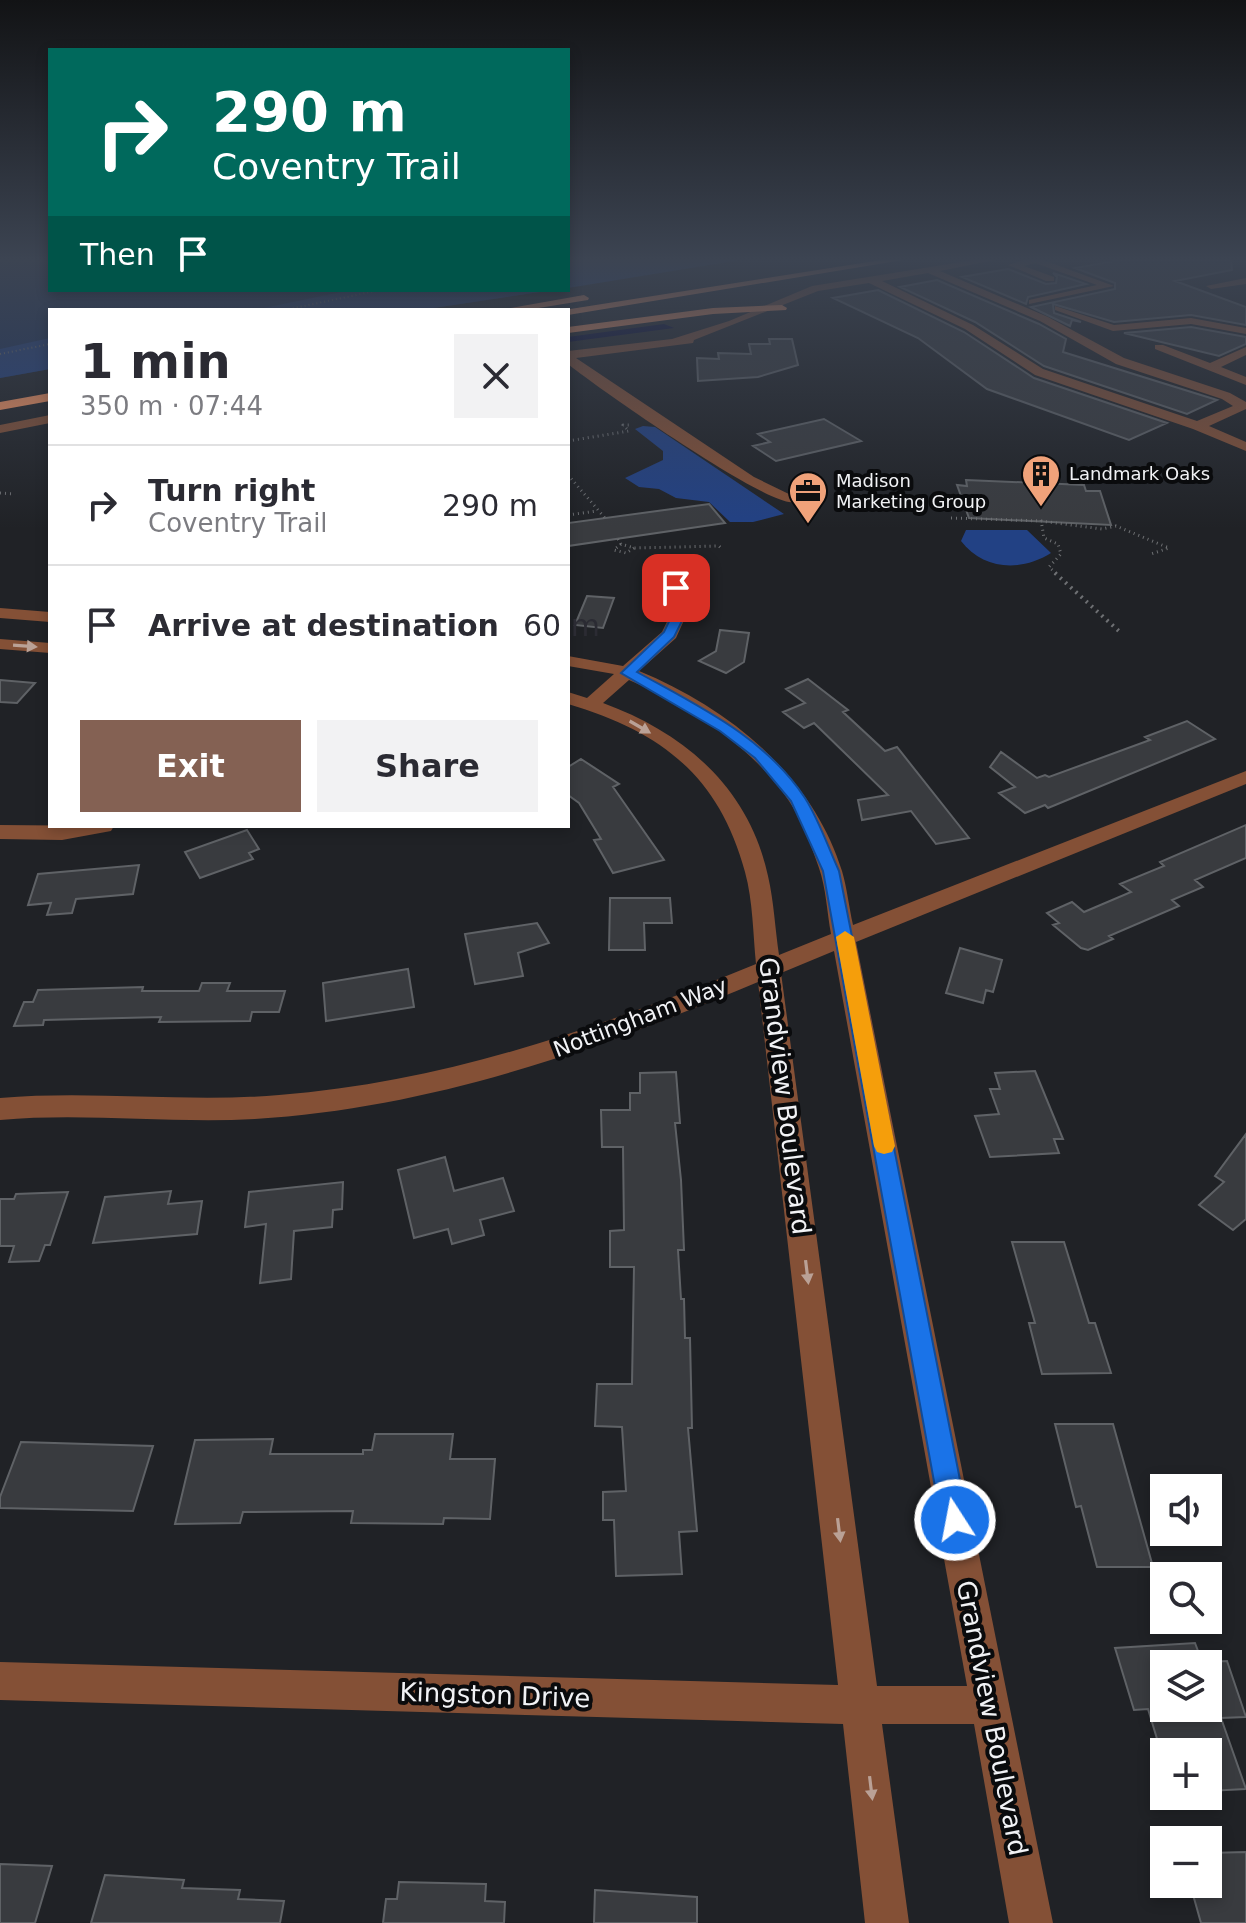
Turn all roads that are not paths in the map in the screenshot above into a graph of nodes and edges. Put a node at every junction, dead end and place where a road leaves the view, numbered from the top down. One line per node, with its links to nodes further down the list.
1 (614, 350): 6 (street)
2 (1004, 350): 17 (street)
3 (1100, 350): 17 (street)
4 (1166, 350): 8 (street)
5 (1246, 351): 8 (street)
6 (570, 355)
7 (570, 358): 20 (street)
8 (1210, 367): 9 (street)
9 (1246, 381)
10 (48, 384): 11 (highway)
11 (0, 393)
12 (48, 397): 14 (highway)
13 (48, 404): 15 (highway)
14 (0, 406)
15 (0, 413)
16 (48, 419): 18 (street)
17 (1198, 426): 19 (street)
18 (0, 429)
19 (1246, 447)
20 (788, 499)
21 (670, 569): 27 (street)
22 (0, 613): 23 (street)
23 (48, 617)
24 (0, 644): 25 (street, one-way to 25)
25 (48, 648)
26 (570, 661): 27 (street, Grandview Boulevard)
27 (628, 673): 28 (street); 32 (street, Grandview Boulevard)
28 (579, 701): 33 (street, Grandview Boulevard, one-way to 33)
29 (1246, 777): 32 (street, Nottingham Way)
30 (91, 828): 31 (street)
31 (0, 832)
32 (845, 937): 33 (street, Nottingham Way); 37 (street, Grandview Boulevard)
33 (769, 968): 34 (street, Nottingham Way); 36 (street, Grandview Boulevard, one-way to 36)
34 (0, 1109)
35 (0, 1681): 36 (street, Kingston Drive)
36 (861, 1705): 37 (street, Kingston Drive); 38 (street, Grandview Boulevard, one-way to 38)
37 (989, 1705): 39 (street, Grandview Boulevard)
38 (887, 1923)
39 (1031, 1923)

